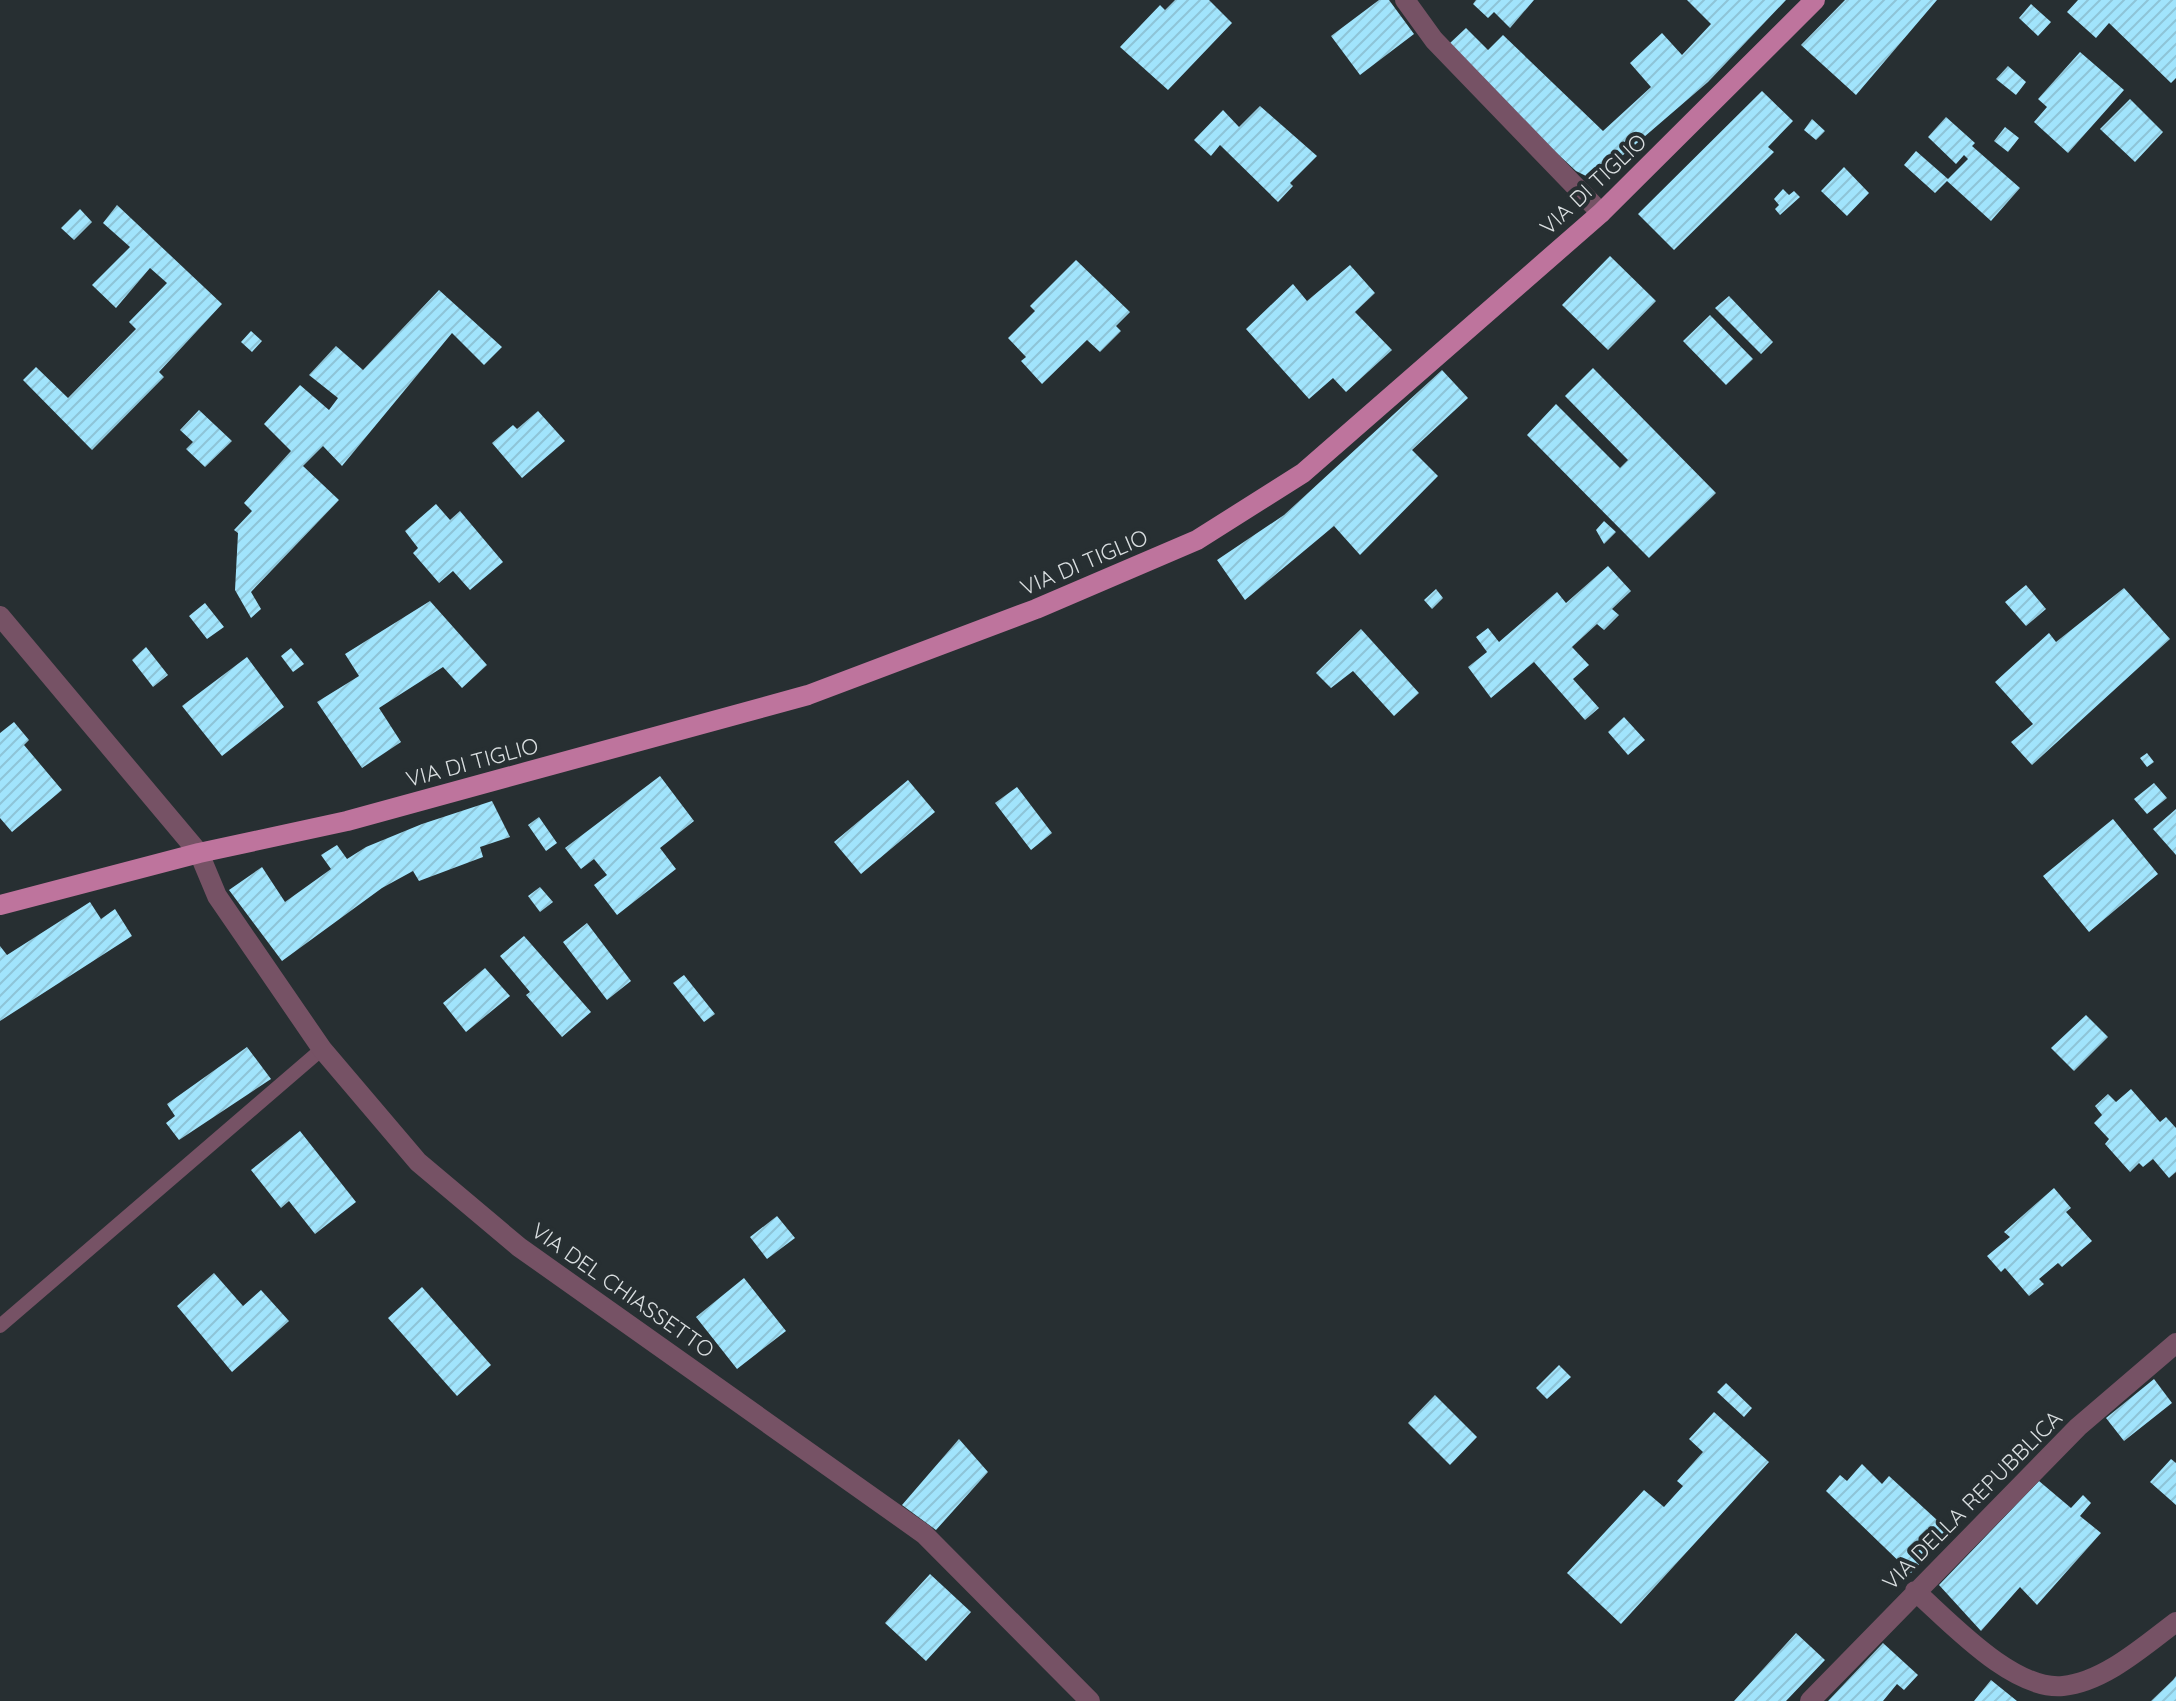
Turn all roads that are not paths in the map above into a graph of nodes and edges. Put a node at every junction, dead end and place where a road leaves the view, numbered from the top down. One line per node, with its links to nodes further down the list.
1 (1405, 0): 3 (street)
2 (1815, 0): 3 (main road, VIA DI TIGLIO)
3 (1601, 213): 5 (main road, VIA DI TIGLIO)
4 (0, 616): 5 (street)
5 (199, 853): 6 (main road, VIA DI TIGLIO); 7 (street, VIA DEL CHIASSETTO)
6 (0, 905)
7 (322, 1049): 8 (lane); 12 (street, VIA DEL CHIASSETTO)
8 (0, 1326)
9 (2176, 1343): 10 (street, VIA DELLA REPUBBLICA)
10 (1915, 1591): 11 (street, VIA DELLA REPUBBLICA); 13 (street, VIA DELLA REPUBBLICA)
11 (2176, 1622)
12 (1090, 1701)
13 (1810, 1701)

